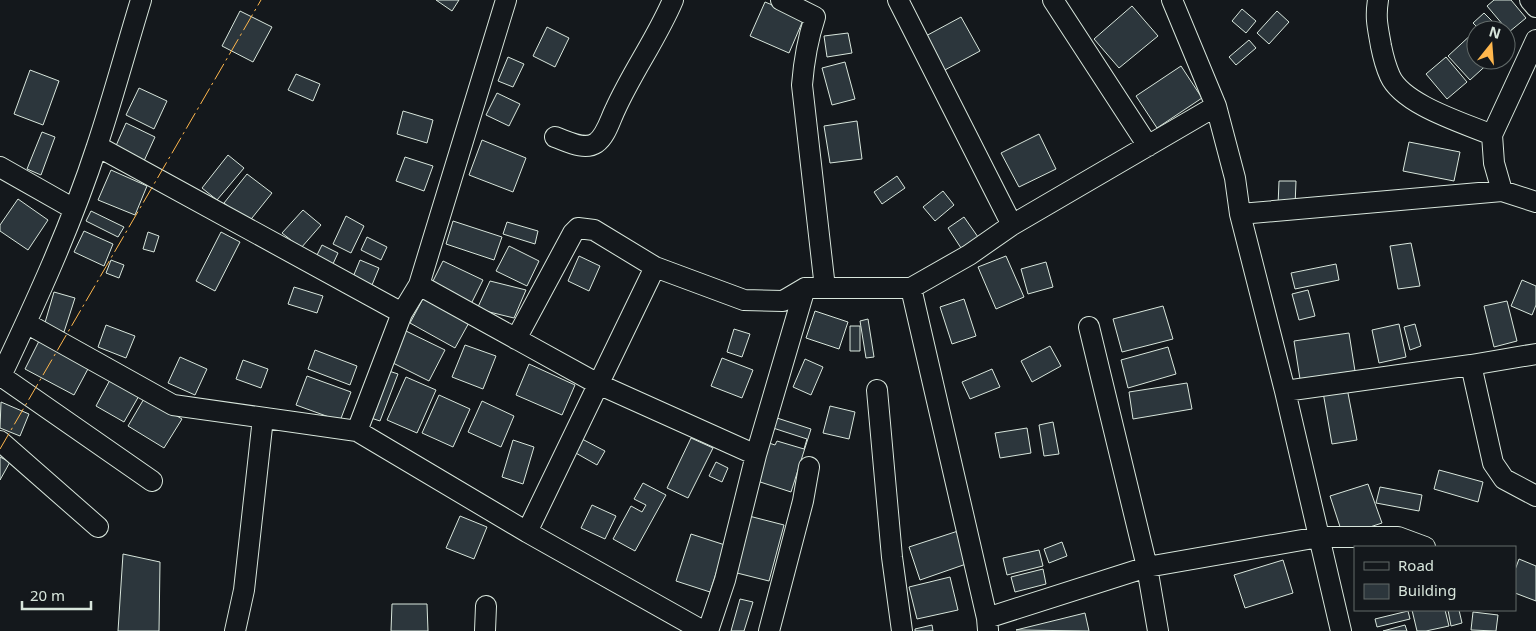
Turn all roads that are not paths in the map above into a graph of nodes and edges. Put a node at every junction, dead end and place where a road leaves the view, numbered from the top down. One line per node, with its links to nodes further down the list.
1 (140, 0): 15 (street)
2 (506, 0): 24 (street)
3 (673, 0): 14 (street)
4 (781, 0): 25 (street)
5 (898, 0): 22 (street)
6 (1053, 0): 16 (street)
7 (1172, 0): 12 (street)
8 (1378, 0): 13 (street)
9 (1530, 0): 10 (street)
10 (1536, 7)
11 (1536, 40): 13 (street)
12 (1216, 106): 16 (street); 21 (street)
13 (1492, 135): 18 (street)
14 (555, 137)
15 (97, 146): 20 (street); 27 (street)
16 (1148, 146): 22 (street)
17 (0, 167): 20 (street)
18 (1502, 191): 19 (street); 21 (street)
19 (1536, 202)
20 (74, 209): 28 (street)
21 (1240, 214): 36 (street)
22 (1012, 225): 26 (street)
23 (655, 267): 25 (street); 30 (street); 34 (street)
24 (418, 285): 27 (street); 30 (street)
25 (815, 288): 26 (street); 40 (street)
26 (911, 288): 50 (street)
27 (402, 313): 38 (street)
28 (26, 323): 33 (street); 37 (street)
29 (1089, 327): 48 (street)
30 (516, 339): 34 (street)
31 (1536, 354): 32 (street)
32 (1471, 365): 36 (street); 43 (street)
33 (0, 377): 42 (street)
34 (598, 384): 40 (street); 45 (street)
35 (877, 390): 56 (street)
36 (1285, 391): 46 (street)
37 (263, 418): 38 (street); 51 (street)
38 (358, 431): 45 (street)
39 (0, 441): 44 (street)
40 (756, 455): 54 (street)
41 (809, 466): 55 (street)
42 (152, 481)
43 (1536, 496)
44 (98, 527)
45 (527, 532): 53 (street)
46 (1319, 537): 47 (street); 48 (street); 58 (street)
47 (1422, 546)
48 (1147, 566): 50 (street); 57 (street)
49 (486, 606): 52 (street)
50 (988, 624)
51 (235, 631)
52 (485, 631)
53 (703, 631)
54 (708, 631)
55 (769, 631)
56 (902, 631)
57 (1158, 631)
58 (1341, 631)

